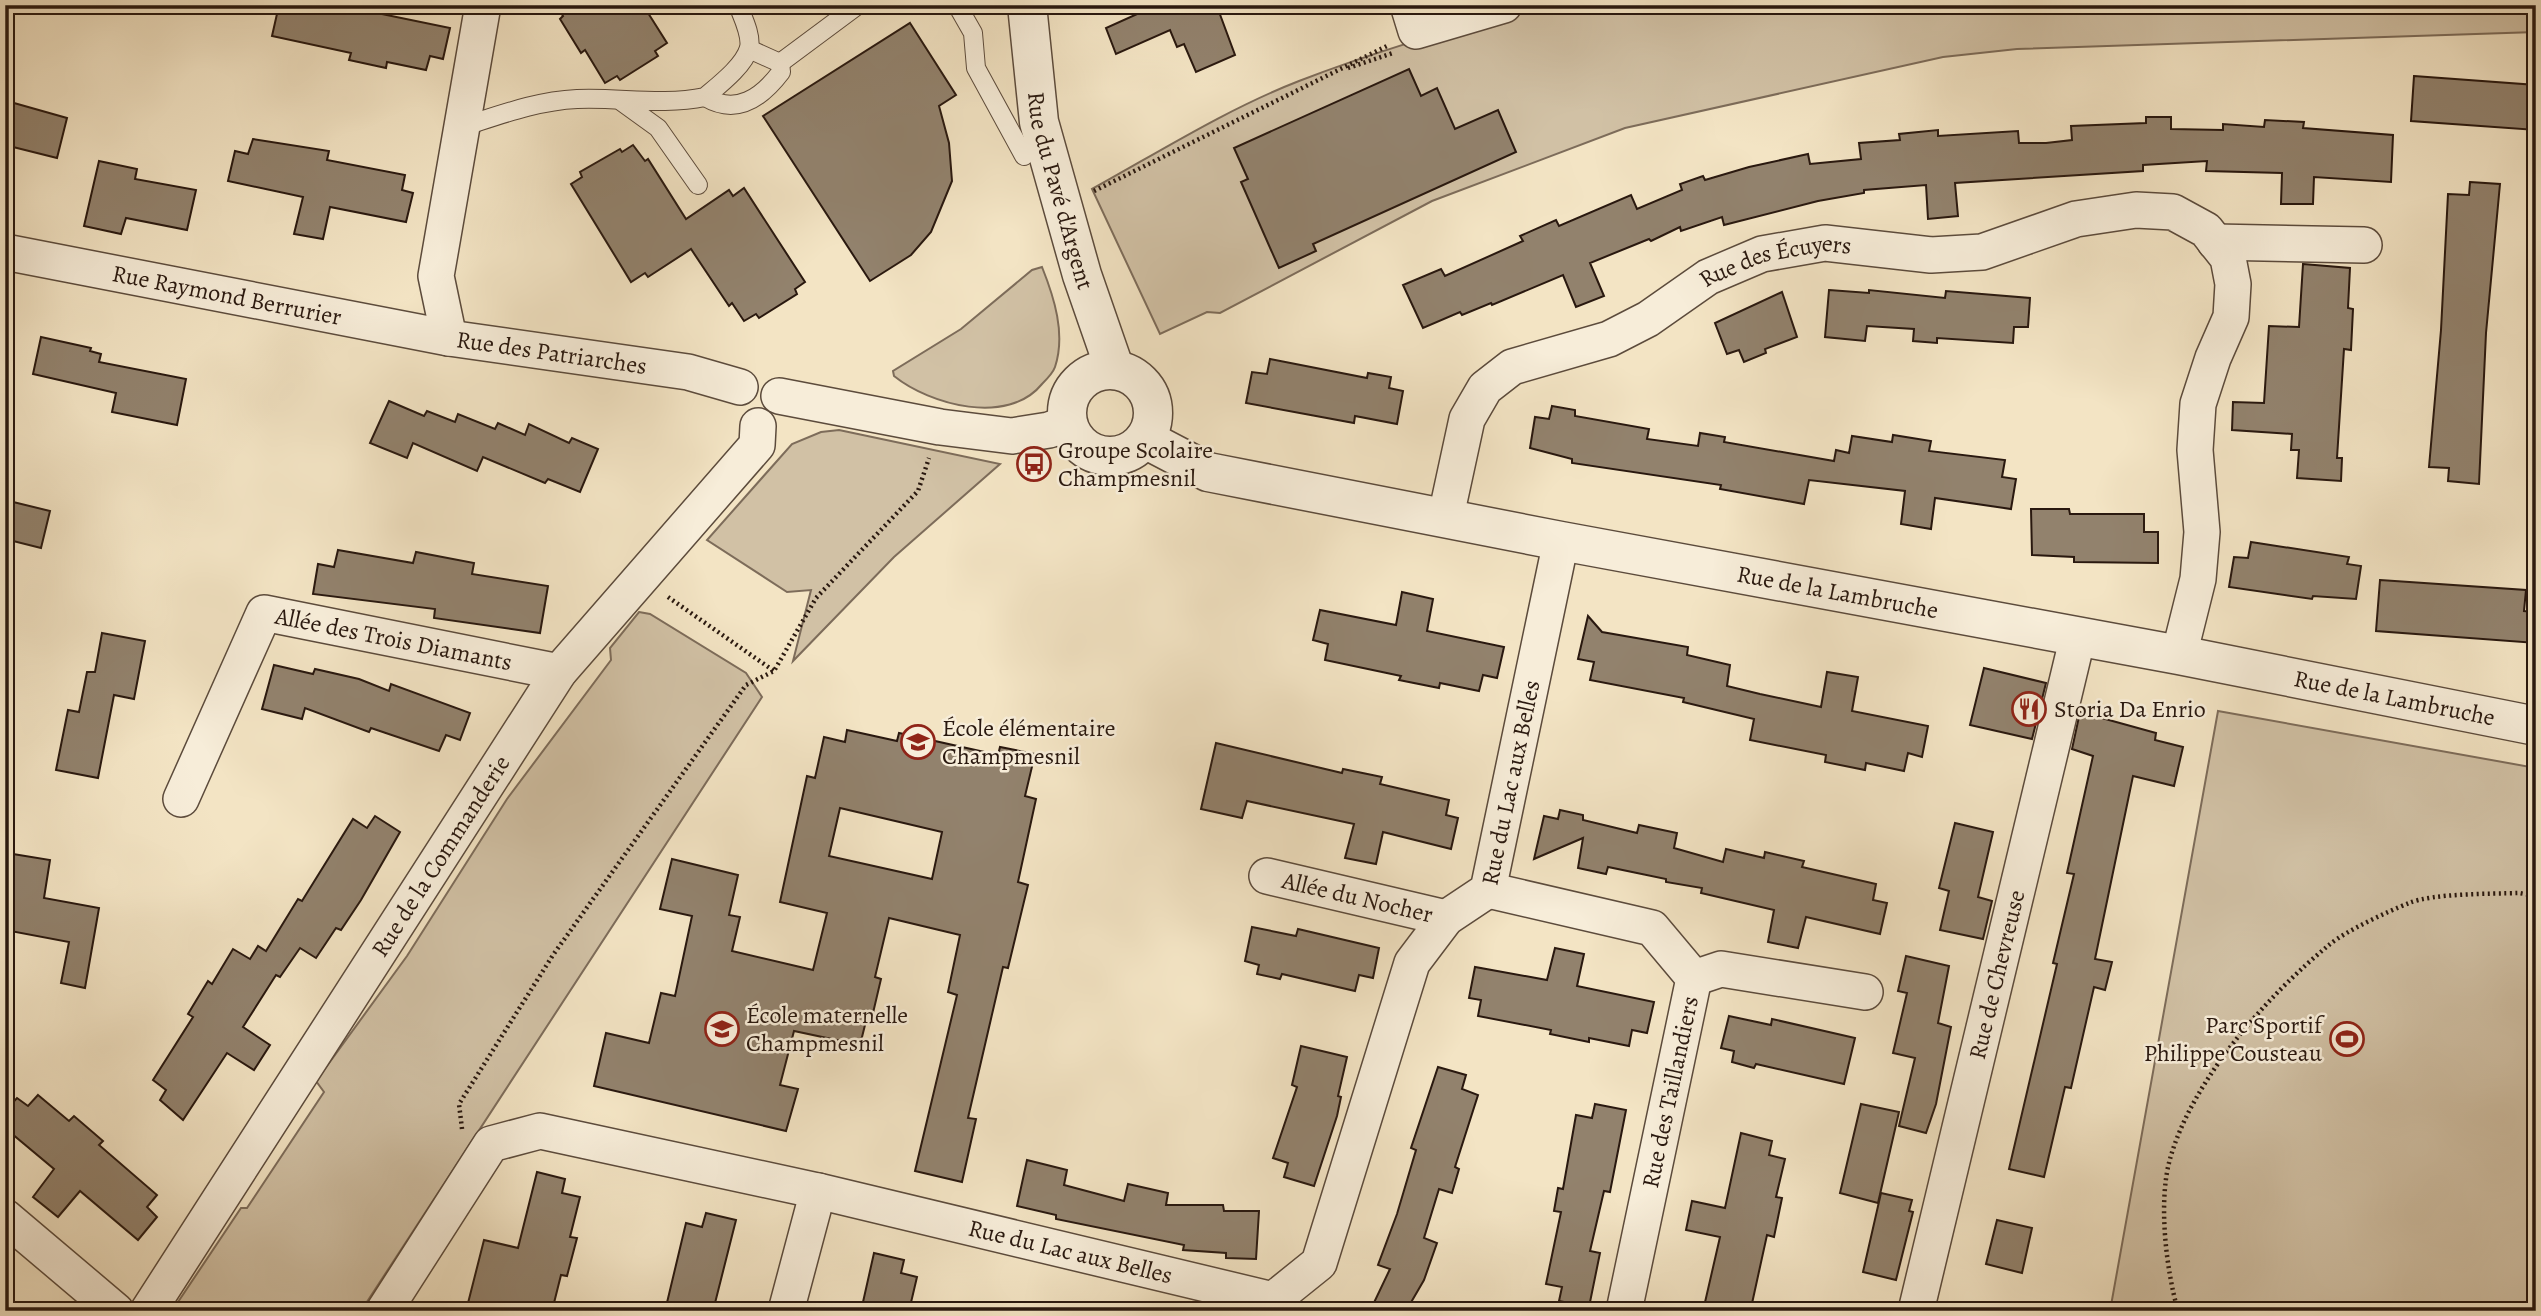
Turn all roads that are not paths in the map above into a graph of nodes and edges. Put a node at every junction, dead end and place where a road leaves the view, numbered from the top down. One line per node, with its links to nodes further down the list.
1 (483, 5): 12 (street, Rue des Patriarches)
2 (738, 5): 8 (lane)
3 (858, 5): 9 (lane)
4 (957, 5): 13 (lane)
5 (1027, 5): 19 (street, Rue du Pavé d'Argent)
6 (1504, 5): 7 (street)
7 (1412, 18)
8 (749, 48): 9 (lane); 10 (lane)
9 (780, 63): 10 (lane)
10 (705, 97): 11 (lane)
11 (622, 102): 12 (lane); 14 (lane)
12 (462, 127): 18 (street, Rue des Patriarches)
13 (1024, 156)
14 (698, 185)
15 (2216, 242): 16 (street); 25 (street, Rue des Écuyers); 28 (street, Rue des Écuyers)
16 (2364, 245)
17 (5, 252): 18 (street, Rue Raymond Berrurier)
18 (449, 338): 20 (street, Rue des Patriarches)
19 (1115, 370): 22 (street); 24 (street)
20 (740, 387): 21 (street); 23 (street)
21 (779, 396): 22 (street); 23 (street)
22 (1068, 423): 24 (street)
23 (758, 426): 29 (street, Rue de la Commanderie)
24 (1145, 439): 25 (street, Rue de la Lambruche)
25 (1446, 516): 26 (street, Rue de la Lambruche)
26 (1562, 541): 27 (street, Rue de la Lambruche); 33 (street, Rue du Lac aux Belles)
27 (2078, 636): 28 (street, Rue de la Lambruche); 44 (street, Rue de Chevreuse)
28 (2179, 655): 30 (street, Rue de la Lambruche)
29 (559, 672): 31 (street, Allée des Trois Diamants); 40 (street, Rue de la Commanderie)
30 (2536, 726)
31 (181, 799)
32 (1268, 876): 34 (street, Allée du Nocher)
33 (1488, 890): 34 (street, Rue du Lac aux Belles); 35 (street, Rue des Taillandiers)
34 (1446, 918): 37 (street, Rue du Lac aux Belles)
35 (1694, 978): 36 (street); 43 (street, Rue des Taillandiers)
36 (1865, 992)
37 (818, 1191): 41 (street, Rue du Lac aux Belles); 42 (street)
38 (5, 1217): 39 (street)
39 (116, 1311)
40 (148, 1311)
41 (384, 1311)
42 (786, 1311)
43 (1624, 1311)
44 (1916, 1311)

